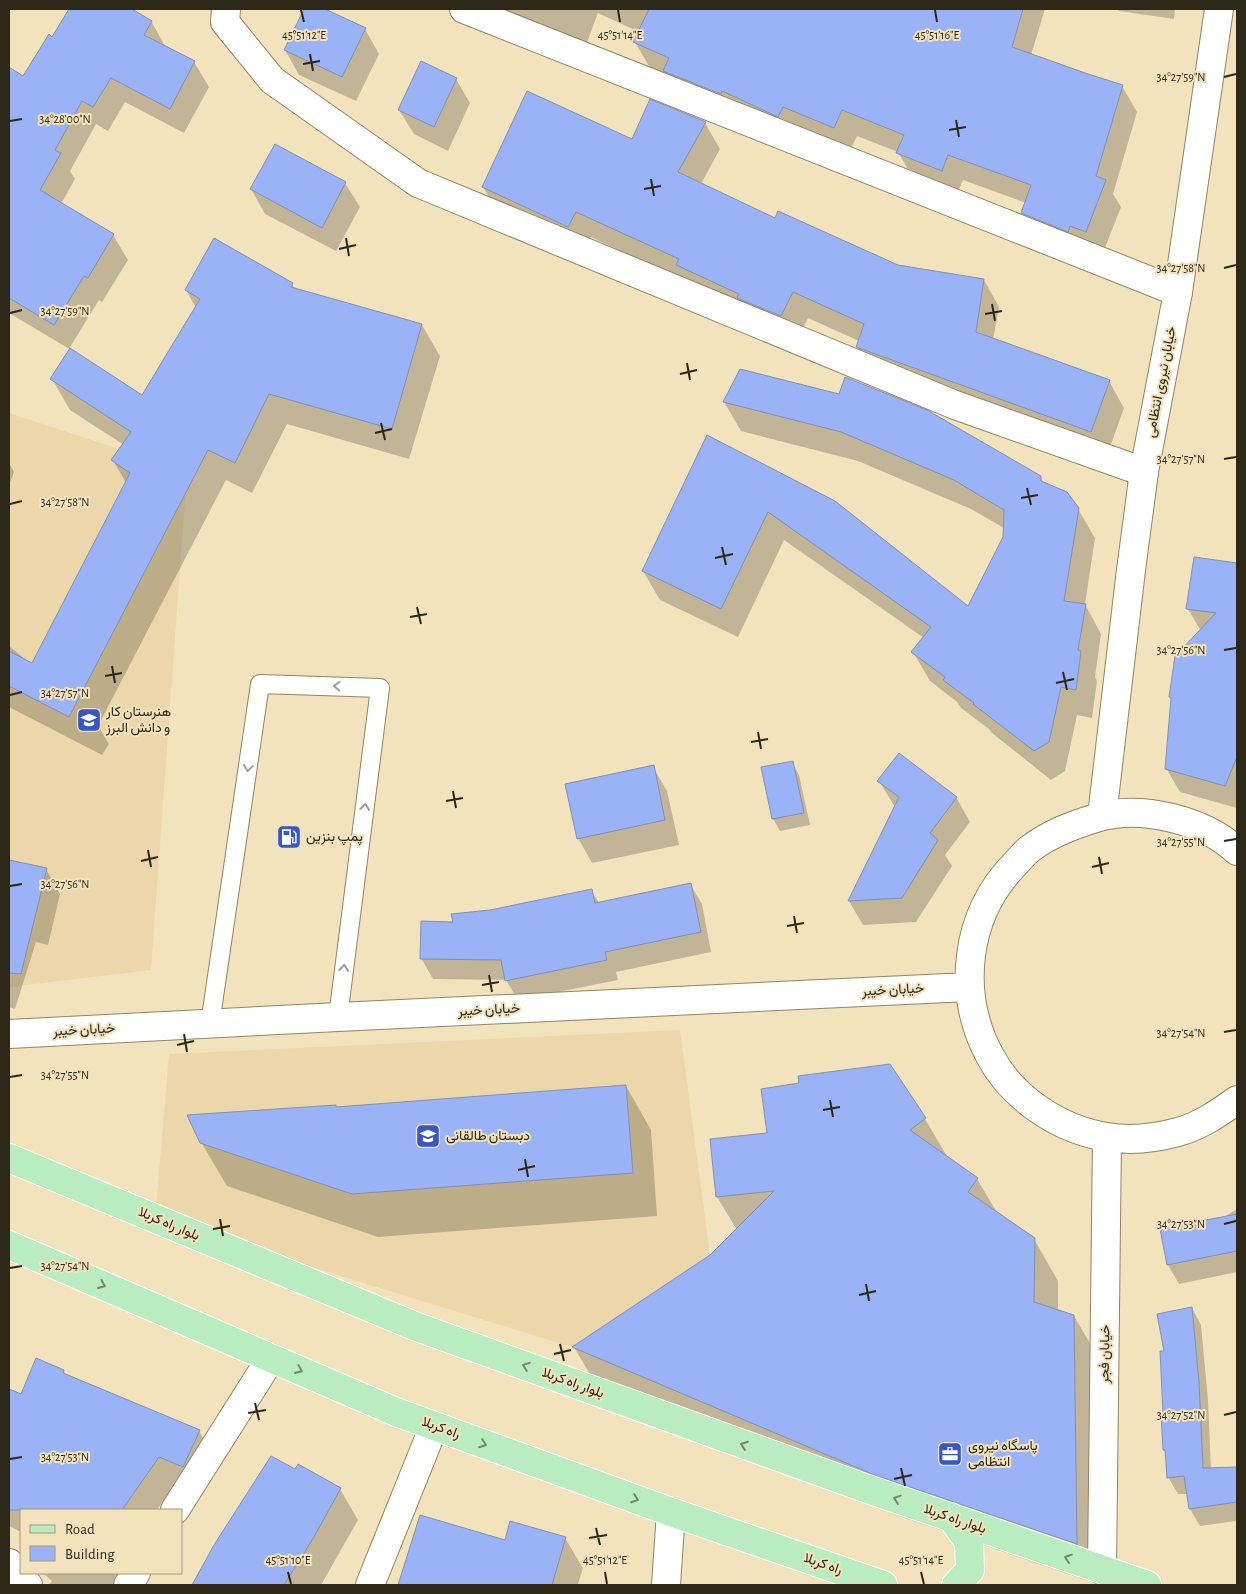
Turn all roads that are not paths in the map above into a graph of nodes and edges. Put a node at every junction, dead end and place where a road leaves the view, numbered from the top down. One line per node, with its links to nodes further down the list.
1 (226, 9): 5 (street)
2 (464, 9): 4 (street)
3 (1219, 9): 4 (street, خیابان نیروی انتظامی)
4 (1178, 292): 5 (street, خیابان نیروی انتظامی)
5 (1144, 472): 6 (street, خیابان نیروی انتظامی)
6 (1102, 816): 7 (street); 8 (street)
7 (1237, 851)
8 (969, 987): 9 (street, خیابان خیبر); 13 (street)
9 (338, 1017): 10 (street, خیابان خیبر); 10 (lane, one-way to 10)
10 (210, 1024): 11 (street, خیابان خیبر)
11 (9, 1034)
12 (1237, 1100): 13 (street)
13 (1107, 1137): 23 (street, خیابان فجر)
14 (9, 1158): 20 (main road, بلوار راه کربلا, one-way to 14)
15 (9, 1245): 16 (main road, راه کربلا, one-way to 16)
16 (271, 1358): 17 (main road, راه کربلا, one-way to 17); 18 (street)
17 (434, 1426): 19 (main road, راه کربلا, one-way to 19); 26 (street)
18 (176, 1509)
19 (671, 1512): 27 (street); 28 (main road, راه کربلا)
20 (951, 1518): 23 (main road, بلوار راه کربلا, one-way to 20); 29 (main road)
21 (9, 1563): 24 (street)
22 (135, 1574): 25 (street)
23 (1102, 1578): 30 (main road, بلوار راه کربلا)
24 (28, 1585)
25 (128, 1585)
26 (370, 1585)
27 (666, 1585)
28 (884, 1585)
29 (956, 1585)
30 (1147, 1585)

